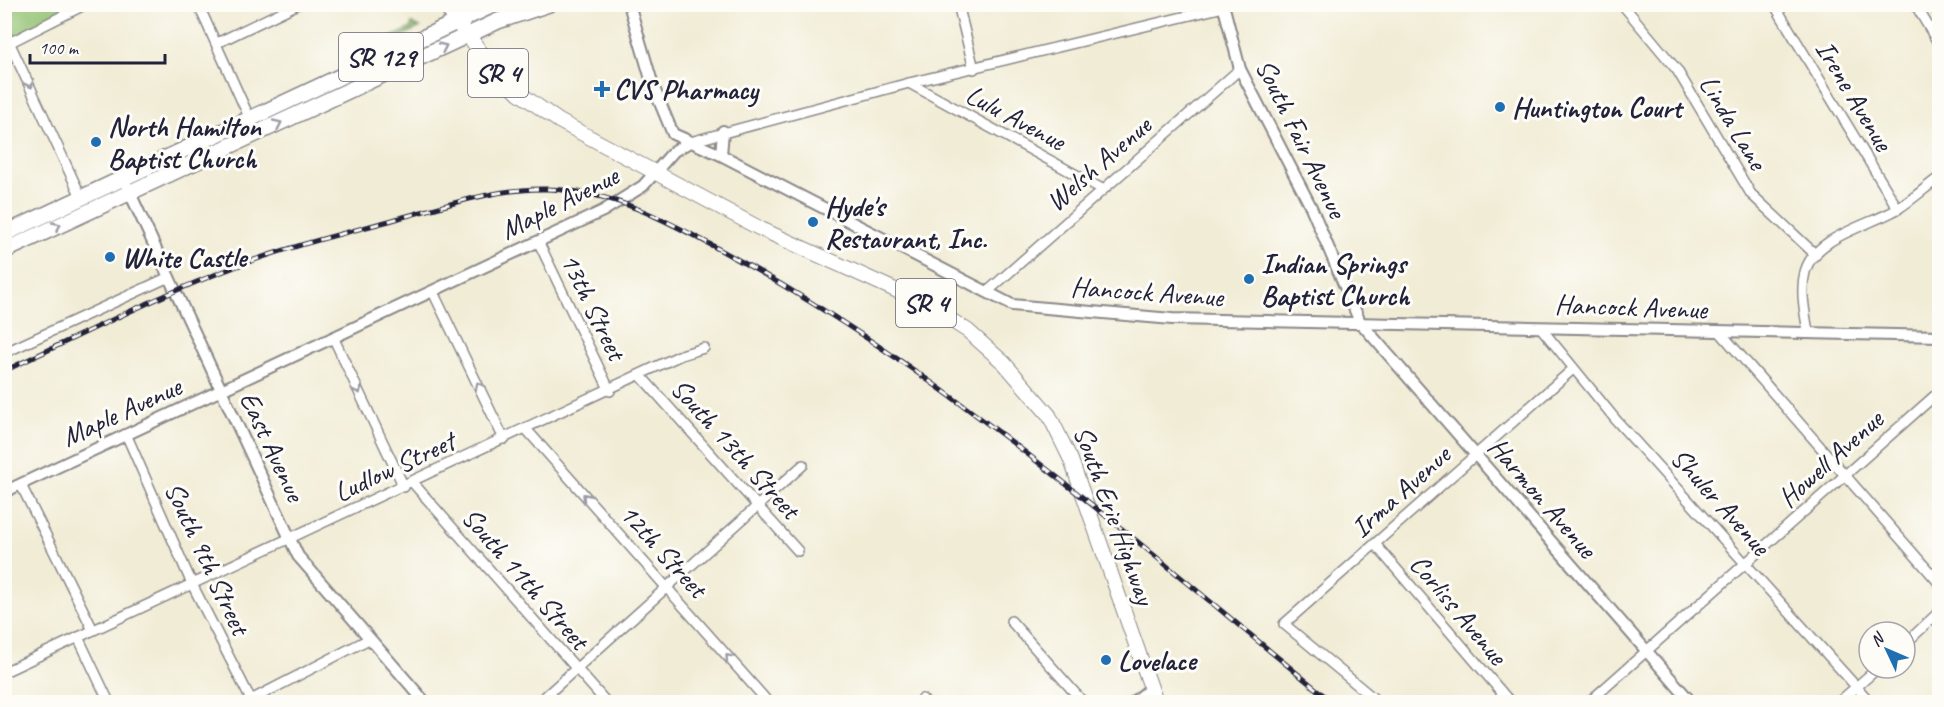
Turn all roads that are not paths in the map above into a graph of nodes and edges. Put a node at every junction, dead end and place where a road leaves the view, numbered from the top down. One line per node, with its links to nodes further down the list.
1 (11, 4): 15 (street)
2 (86, 4): 21 (street)
3 (198, 4): 20 (street)
4 (298, 4): 20 (street)
5 (445, 4): 17 (highway, SR 4)
6 (495, 4): 17 (highway, SR 129)
7 (549, 4): 19 (highway, SR 129)
8 (629, 4): 29 (street, Hancock Avenue)
9 (958, 4): 23 (street)
10 (1622, 4): 40 (street, Linda Lane)
11 (1773, 4): 36 (street, Irene Avenue)
12 (1915, 4): 22 (street)
13 (1933, 4): 16 (street)
14 (1224, 6): 23 (street, Maple Avenue); 24 (street, South Fair Avenue)
15 (4, 7)
16 (1940, 15)
17 (457, 21): 19 (highway, South Erie Highway / SR 4); 26 (highway, SR 129)
18 (4, 31): 21 (street)
19 (468, 35): 28 (highway, SR 129, one-way to 19); 31 (main road, South Erie Highway / SR 4)
20 (217, 43): 26 (street)
21 (7, 44): 35 (street, one-way to 35)
22 (1940, 46)
23 (974, 69): 25 (street, Maple Avenue)
24 (1240, 69): 34 (street, Welsh Avenue); 44 (street, South Fair Avenue)
25 (909, 83): 27 (street, Maple Avenue); 34 (street, Lulu Avenue)
26 (249, 117): 28 (street); 33 (highway, SR 129)
27 (723, 131): 29 (street, Maple Avenue); 30 (street)
28 (248, 138): 33 (highway, SR 129)
29 (690, 142): 30 (street, Hancock Avenue); 31 (street, Maple Avenue)
30 (722, 155): 43 (street, Hancock Avenue)
31 (655, 173): 38 (street, Maple Avenue); 85 (main road, South Erie Highway / SR 4)
32 (1940, 177): 36 (street)
33 (127, 187): 35 (highway, SR 129); 39 (highway, SR 129, one-way to 33); 41 (street, East Avenue)
34 (1102, 189): 43 (street, Welsh Avenue)
35 (82, 199): 37 (highway, SR 129)
36 (1898, 209): 40 (street)
37 (4, 234)
38 (538, 241): 42 (street, Maple Avenue); 55 (street, 13th Street)
39 (4, 251)
40 (1816, 255): 46 (street)
41 (168, 277): 51 (street); 54 (street, East Avenue)
42 (433, 292): 49 (street, Maple Avenue); 59 (street, one-way to 42)
43 (987, 292): 44 (street, Hancock Avenue)
44 (1360, 322): 45 (street, Hancock Avenue); 60 (street, Harmon Avenue)
45 (1541, 328): 47 (street, Hancock Avenue); 52 (street, Shuler Avenue)
46 (1808, 332): 47 (street, Hancock Avenue); 48 (street, Hancock Avenue)
47 (1720, 333): 62 (street)
48 (1940, 336)
49 (333, 337): 54 (street, Maple Avenue); 64 (street, South 11th Street, one-way to 64)
50 (704, 348): 53 (street, Ludlow Street)
51 (4, 353)
52 (1573, 369): 60 (street, Irma Avenue); 70 (street, Shuler Avenue)
53 (640, 375): 55 (street, Ludlow Street); 66 (street, South 13th Street)
54 (220, 391): 58 (street, Maple Avenue); 67 (street, East Avenue)
55 (610, 391): 57 (street, Ludlow Street)
56 (1940, 391): 62 (street, Howell Avenue)
57 (526, 429): 59 (street, Ludlow Street); 73 (street, 12th Street, one-way to 57)
58 (126, 434): 63 (street, Maple Avenue); 71 (street, South 9th Street)
59 (504, 439): 64 (street, Ludlow Street)
60 (1475, 455): 68 (street, Irma Avenue); 80 (street, Harmon Avenue)
61 (803, 465): 66 (street)
62 (1846, 474): 70 (street, Howell Avenue); 72 (street)
63 (21, 485): 65 (street, Maple Avenue); 76 (street)
64 (408, 485): 67 (street, Ludlow Street); 81 (street, South 11th Street)
65 (4, 492)
66 (758, 507): 69 (street, South 13th Street); 73 (street)
67 (290, 540): 71 (street, Ludlow Street); 79 (street, East Avenue)
68 (1375, 544): 95 (street, Irma Avenue); 96 (street, Corliss Avenue)
69 (798, 551)
70 (1747, 563): 80 (street, Howell Avenue); 84 (street, Shuler Avenue)
71 (192, 584): 76 (street, Ludlow Street); 88 (street, South 9th Street)
72 (1940, 584)
73 (668, 587): 81 (street); 86 (street, 12th Street, one-way to 73)
74 (1940, 611): 77 (street)
75 (1011, 621): 92 (street)
76 (93, 630): 78 (street, Ludlow Street)
77 (1917, 633)
78 (78, 637): 82 (street, Ludlow Street); 87 (street)
79 (369, 639): 88 (street); 89 (street, East Avenue)
80 (1647, 652): 97 (street, Howell Avenue); 98 (street, Harmon Avenue)
81 (577, 669): 90 (street); 91 (street, South 11th Street)
82 (4, 672)
83 (1864, 680): 84 (street)
84 (1856, 687): 99 (street); 100 (street, Shuler Avenue)
85 (1151, 688): 93 (street); 94 (main road, South Erie Highway / SR 4)
86 (762, 701)
87 (109, 702)
88 (250, 702)
89 (425, 702)
90 (539, 702)
91 (606, 702)
92 (1083, 702)
93 (1134, 702)
94 (1156, 702)
95 (1378, 702)
96 (1510, 702)
97 (1589, 702)
98 (1691, 702)
99 (1839, 702)
100 (1870, 702)

